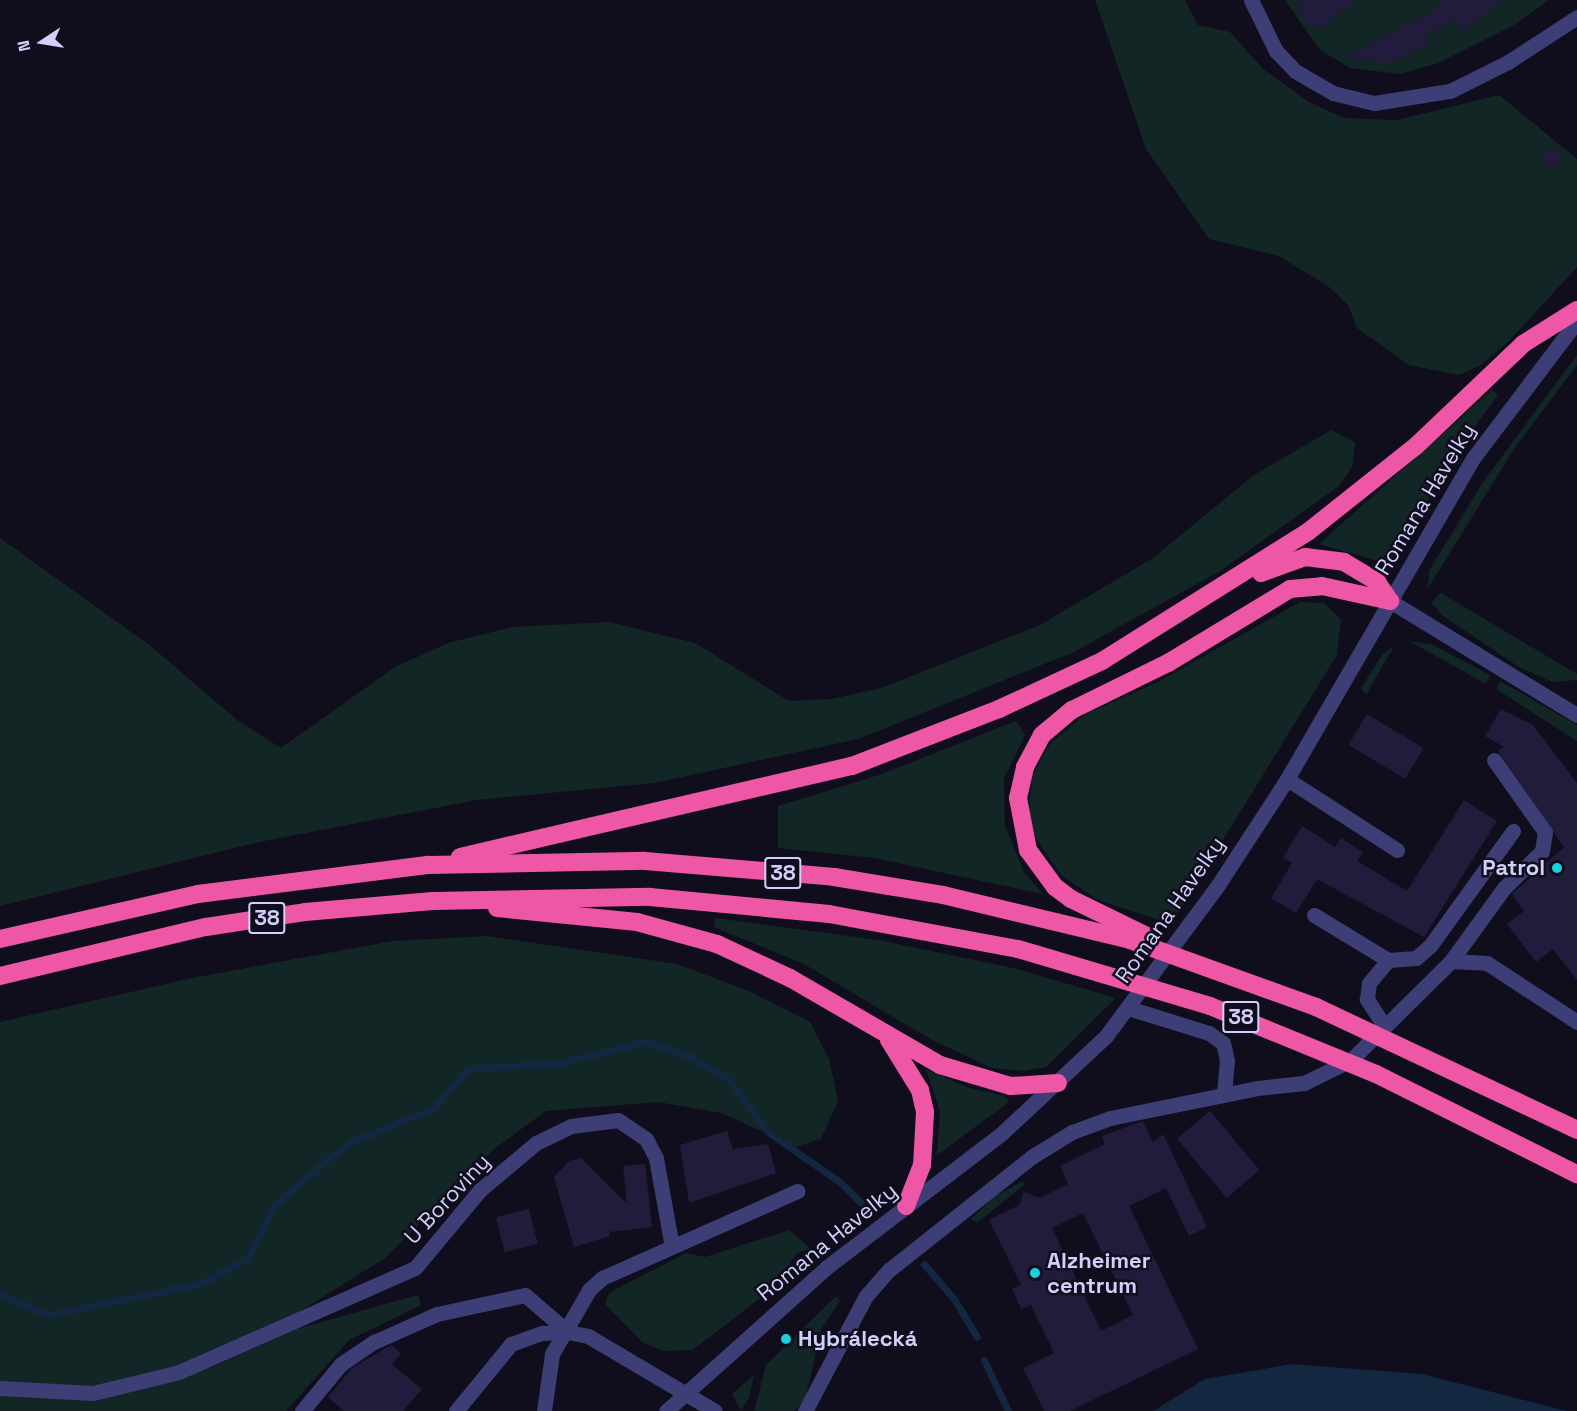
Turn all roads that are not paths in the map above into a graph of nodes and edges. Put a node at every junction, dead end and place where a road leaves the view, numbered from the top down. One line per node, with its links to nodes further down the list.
1 (1252, 0): 2 (street)
2 (1577, 17)
3 (1577, 310): 5 (highway)
4 (1577, 321): 6 (street, Romana Havelky)
5 (1221, 590): 6 (highway); 12 (highway)
6 (1389, 601): 7 (street); 9 (street, Romana Havelky); 15 (highway)
7 (1577, 715)
8 (1494, 760): 18 (street)
9 (1287, 779): 11 (street); 20 (street, Romana Havelky)
10 (1513, 831): 17 (street)
11 (1397, 850)
12 (429, 865): 15 (highway, 38); 16 (highway, 38)
13 (433, 901): 19 (highway, 38); 23 (highway); 27 (highway, 38)
14 (1314, 915): 17 (street)
15 (1134, 936): 26 (highway, 38)
16 (0, 939)
17 (1388, 960): 22 (street)
18 (1451, 961): 21 (street); 22 (street)
19 (0, 976)
20 (1128, 1008): 24 (street, Romana Havelky); 25 (street)
21 (1577, 1022)
22 (1383, 1024): 25 (street)
23 (886, 1036): 24 (highway); 29 (highway)
24 (1058, 1083): 29 (street, Romana Havelky)
25 (1224, 1094): 39 (street)
26 (1577, 1130)
27 (1577, 1174)
28 (797, 1191): 30 (street)
29 (906, 1206): 33 (street, Romana Havelky)
30 (672, 1247): 31 (street); 32 (street, U Boroviny)
31 (568, 1332): 33 (street); 34 (street); 35 (street); 36 (street)
32 (0, 1388)
33 (686, 1390): 37 (street, Romana Havelky); 38 (street)
34 (302, 1411)
35 (456, 1411)
36 (544, 1411)
37 (666, 1411)
38 (715, 1411)
39 (804, 1411)

